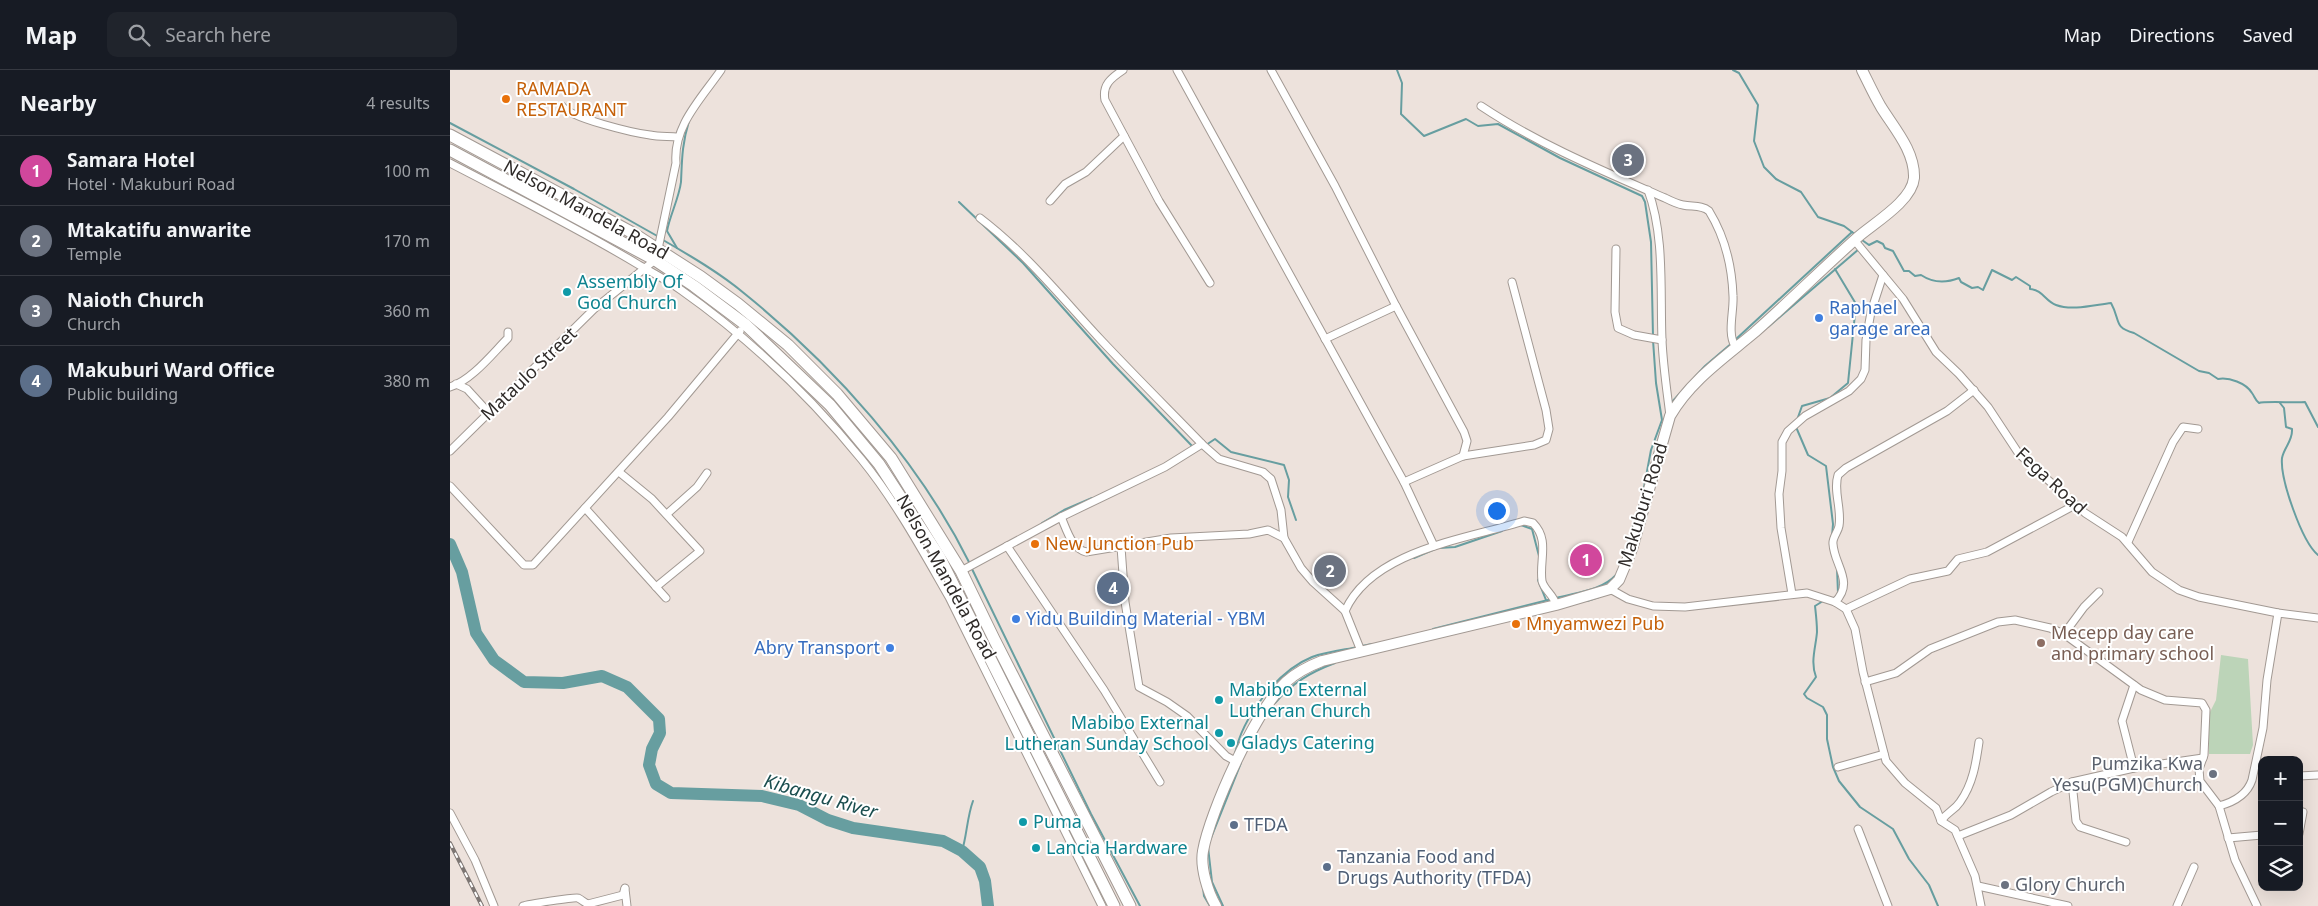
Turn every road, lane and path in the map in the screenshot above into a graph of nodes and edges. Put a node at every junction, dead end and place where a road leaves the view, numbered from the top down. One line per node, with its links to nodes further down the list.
1 (721, 70): 10 (street)
2 (1123, 70): 9 (street)
3 (1177, 70): 26 (street)
4 (1271, 70): 23 (street)
5 (1862, 70): 16 (street, Makuburi Road)
6 (562, 106): 10 (street)
7 (1481, 106): 13 (street)
8 (450, 135): 18 (main road, Nelson Mandela Road)
9 (1124, 136): 14 (street); 22 (street)
10 (678, 137): 18 (street)
11 (450, 150): 18 (main road, Nelson Mandela Road)
12 (450, 163): 19 (street)
13 (1648, 190): 27 (street); 28 (street)
14 (1050, 201)
15 (980, 218): 38 (street)
16 (1855, 241): 20 (street, Fega Road); 28 (street, Makuburi Road)
17 (1616, 249): 27 (street)
18 (656, 254): 19 (street, Mataulo Street); 24 (main road, Nelson Mandela Road); 33 (main road, Nelson Mandela Road)
19 (645, 268): 24 (street); 35 (street, Mataulo Street)
20 (1883, 275): 32 (street, Fega Road); 58 (street)
21 (1512, 282): 40 (street)
22 (1210, 283)
23 (1396, 306): 26 (street); 40 (street)
24 (742, 329): 34 (main road, Nelson Mandela Road); 41 (street); 95 (street)
25 (508, 332): 30 (street)
26 (1325, 340): 43 (street)
27 (1662, 340): 36 (street)
28 (1735, 346): 36 (street, Makuburi Road)
29 (450, 383): 30 (street)
30 (458, 384): 31 (street); 35 (street)
31 (450, 387)
32 (1974, 390): 45 (street, Fega Road); 60 (street)
33 (837, 394): 34 (main road); 54 (main road, Nelson Mandela Road)
34 (830, 405): 96 (main road, Nelson Mandela Road)
35 (488, 413): 39 (street, Mataulo Street)
36 (1670, 416): 56 (street, Makuburi Road)
37 (2198, 428): 50 (street)
38 (1202, 444): 48 (street); 49 (street)
39 (450, 451)
40 (1463, 456): 43 (street)
41 (618, 472): 46 (street); 47 (street)
42 (707, 473): 47 (street)
43 (1404, 482): 52 (street)
44 (450, 486): 46 (street)
45 (2074, 505): 50 (street, Fega Road); 62 (street)
46 (585, 508): 55 (street)
47 (667, 514): 55 (street)
48 (1060, 517): 51 (street); 53 (street)
49 (1284, 538): 53 (street); 63 (street)
50 (2128, 542): 64 (street, Fega Road)
51 (1007, 546): 54 (street); 80 (street)
52 (1434, 546): 61 (street); 63 (street)
53 (1121, 547): 73 (street)
54 (961, 571): 97 (main road, Nelson Mandela Road)
55 (656, 587): 59 (street)
56 (1610, 589): 58 (street); 61 (street, Makuburi Road)
57 (2099, 592): 66 (street)
58 (1792, 594): 60 (street)
59 (666, 598)
60 (1835, 602): 62 (street)
61 (1556, 604): 67 (street, Makuburi Road)
62 (1846, 609): 68 (street)
63 (1345, 611): 67 (street)
64 (2278, 613): 65 (street, Fega Road); 79 (street)
65 (2318, 618)
66 (2064, 634): 68 (street); 69 (street)
67 (1361, 651): 73 (street, Makuburi Road)
68 (1865, 682): 71 (street)
69 (2134, 685): 72 (street); 75 (street)
70 (1979, 742): 84 (street)
71 (1884, 754): 74 (street); 84 (street)
72 (2203, 758): 75 (street); 82 (street)
73 (1237, 762): 98 (street, Makuburi Road)
74 (1838, 767)
75 (2134, 768): 81 (street)
76 (2318, 775): 77 (street)
77 (2303, 776)
78 (2258, 779): 79 (street)
79 (2252, 780): 82 (street)
80 (1160, 782)
81 (2072, 782): 87 (street); 89 (street)
82 (2219, 806): 88 (street)
83 (450, 813): 92 (street)
84 (1941, 822): 87 (street)
85 (1858, 829): 99 (street)
86 (2258, 835): 88 (street)
87 (1958, 836): 91 (street)
88 (2228, 838): 103 (street)
89 (2126, 842)
90 (2194, 867): 102 (street)
91 (1978, 886): 100 (street); 101 (street)
92 (494, 906)
93 (523, 906): 94 (street)
94 (627, 906)
95 (1102, 906)
96 (1114, 906)
97 (1130, 906)
98 (1216, 906)
99 (1888, 906)
100 (1982, 906)
101 (2068, 906)
102 (2177, 906)
103 (2257, 906)

